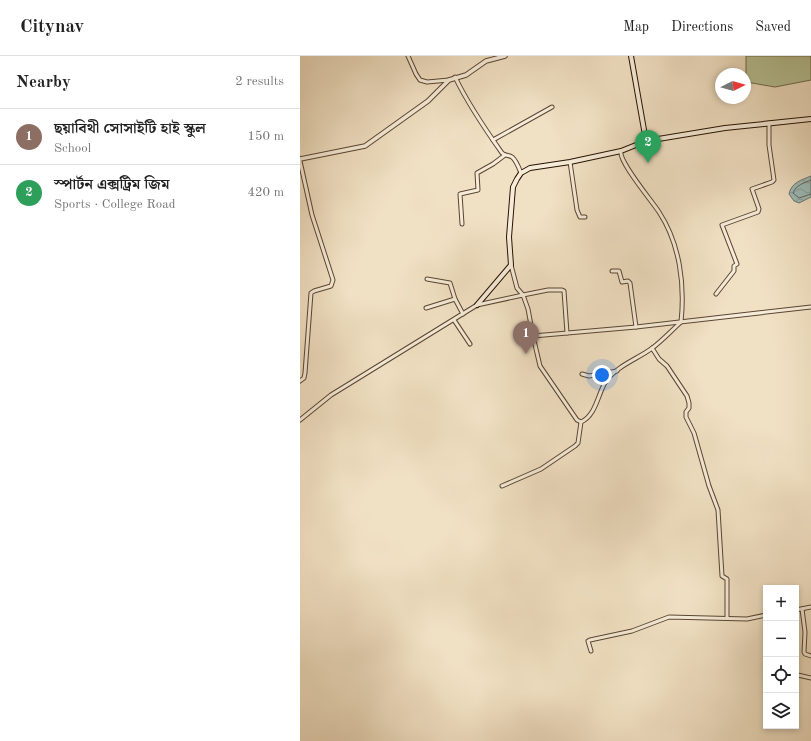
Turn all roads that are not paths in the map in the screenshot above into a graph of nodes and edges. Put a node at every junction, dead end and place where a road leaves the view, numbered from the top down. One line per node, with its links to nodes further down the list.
1 (408, 56): 5 (street)
2 (504, 56): 4 (street)
3 (631, 56): 10 (main road)
4 (455, 77): 5 (street); 9 (street)
5 (449, 80): 13 (street)
6 (552, 107): 9 (street)
7 (811, 119): 8 (main road)
8 (769, 123): 10 (main road); 21 (street)
9 (493, 140): 12 (street)
10 (646, 141): 11 (main road)
11 (621, 151): 14 (main road); 29 (street)
12 (505, 155): 15 (street); 17 (street)
13 (300, 160): 37 (street)
14 (570, 162): 15 (main road); 16 (street)
15 (521, 173): 18 (main road)
16 (586, 217)
17 (462, 224)
18 (511, 265): 22 (street); 24 (main road)
19 (612, 271): 30 (street)
20 (427, 279): 23 (street)
21 (716, 294)
22 (523, 295): 24 (street); 31 (street); 32 (street)
23 (455, 299): 26 (street); 27 (street)
24 (477, 305): 27 (street)
25 (811, 307): 29 (street)
26 (426, 308)
27 (463, 314): 28 (street)
28 (454, 320): 33 (street); 38 (street)
29 (681, 322): 30 (street); 34 (street)
30 (636, 327): 31 (street)
31 (567, 333): 32 (street)
32 (534, 336): 39 (street)
33 (470, 344)
34 (652, 348): 35 (street); 45 (street)
35 (617, 371): 36 (street); 39 (street)
36 (582, 374)
37 (300, 381)
38 (300, 420)
39 (581, 422): 40 (street)
40 (502, 486)
41 (811, 606): 42 (street)
42 (802, 609): 43 (street); 47 (street)
43 (799, 610)
44 (763, 616): 45 (street)
45 (727, 618): 46 (street)
46 (591, 651)
47 (811, 656)
48 (799, 675): 49 (street)
49 (811, 678)

